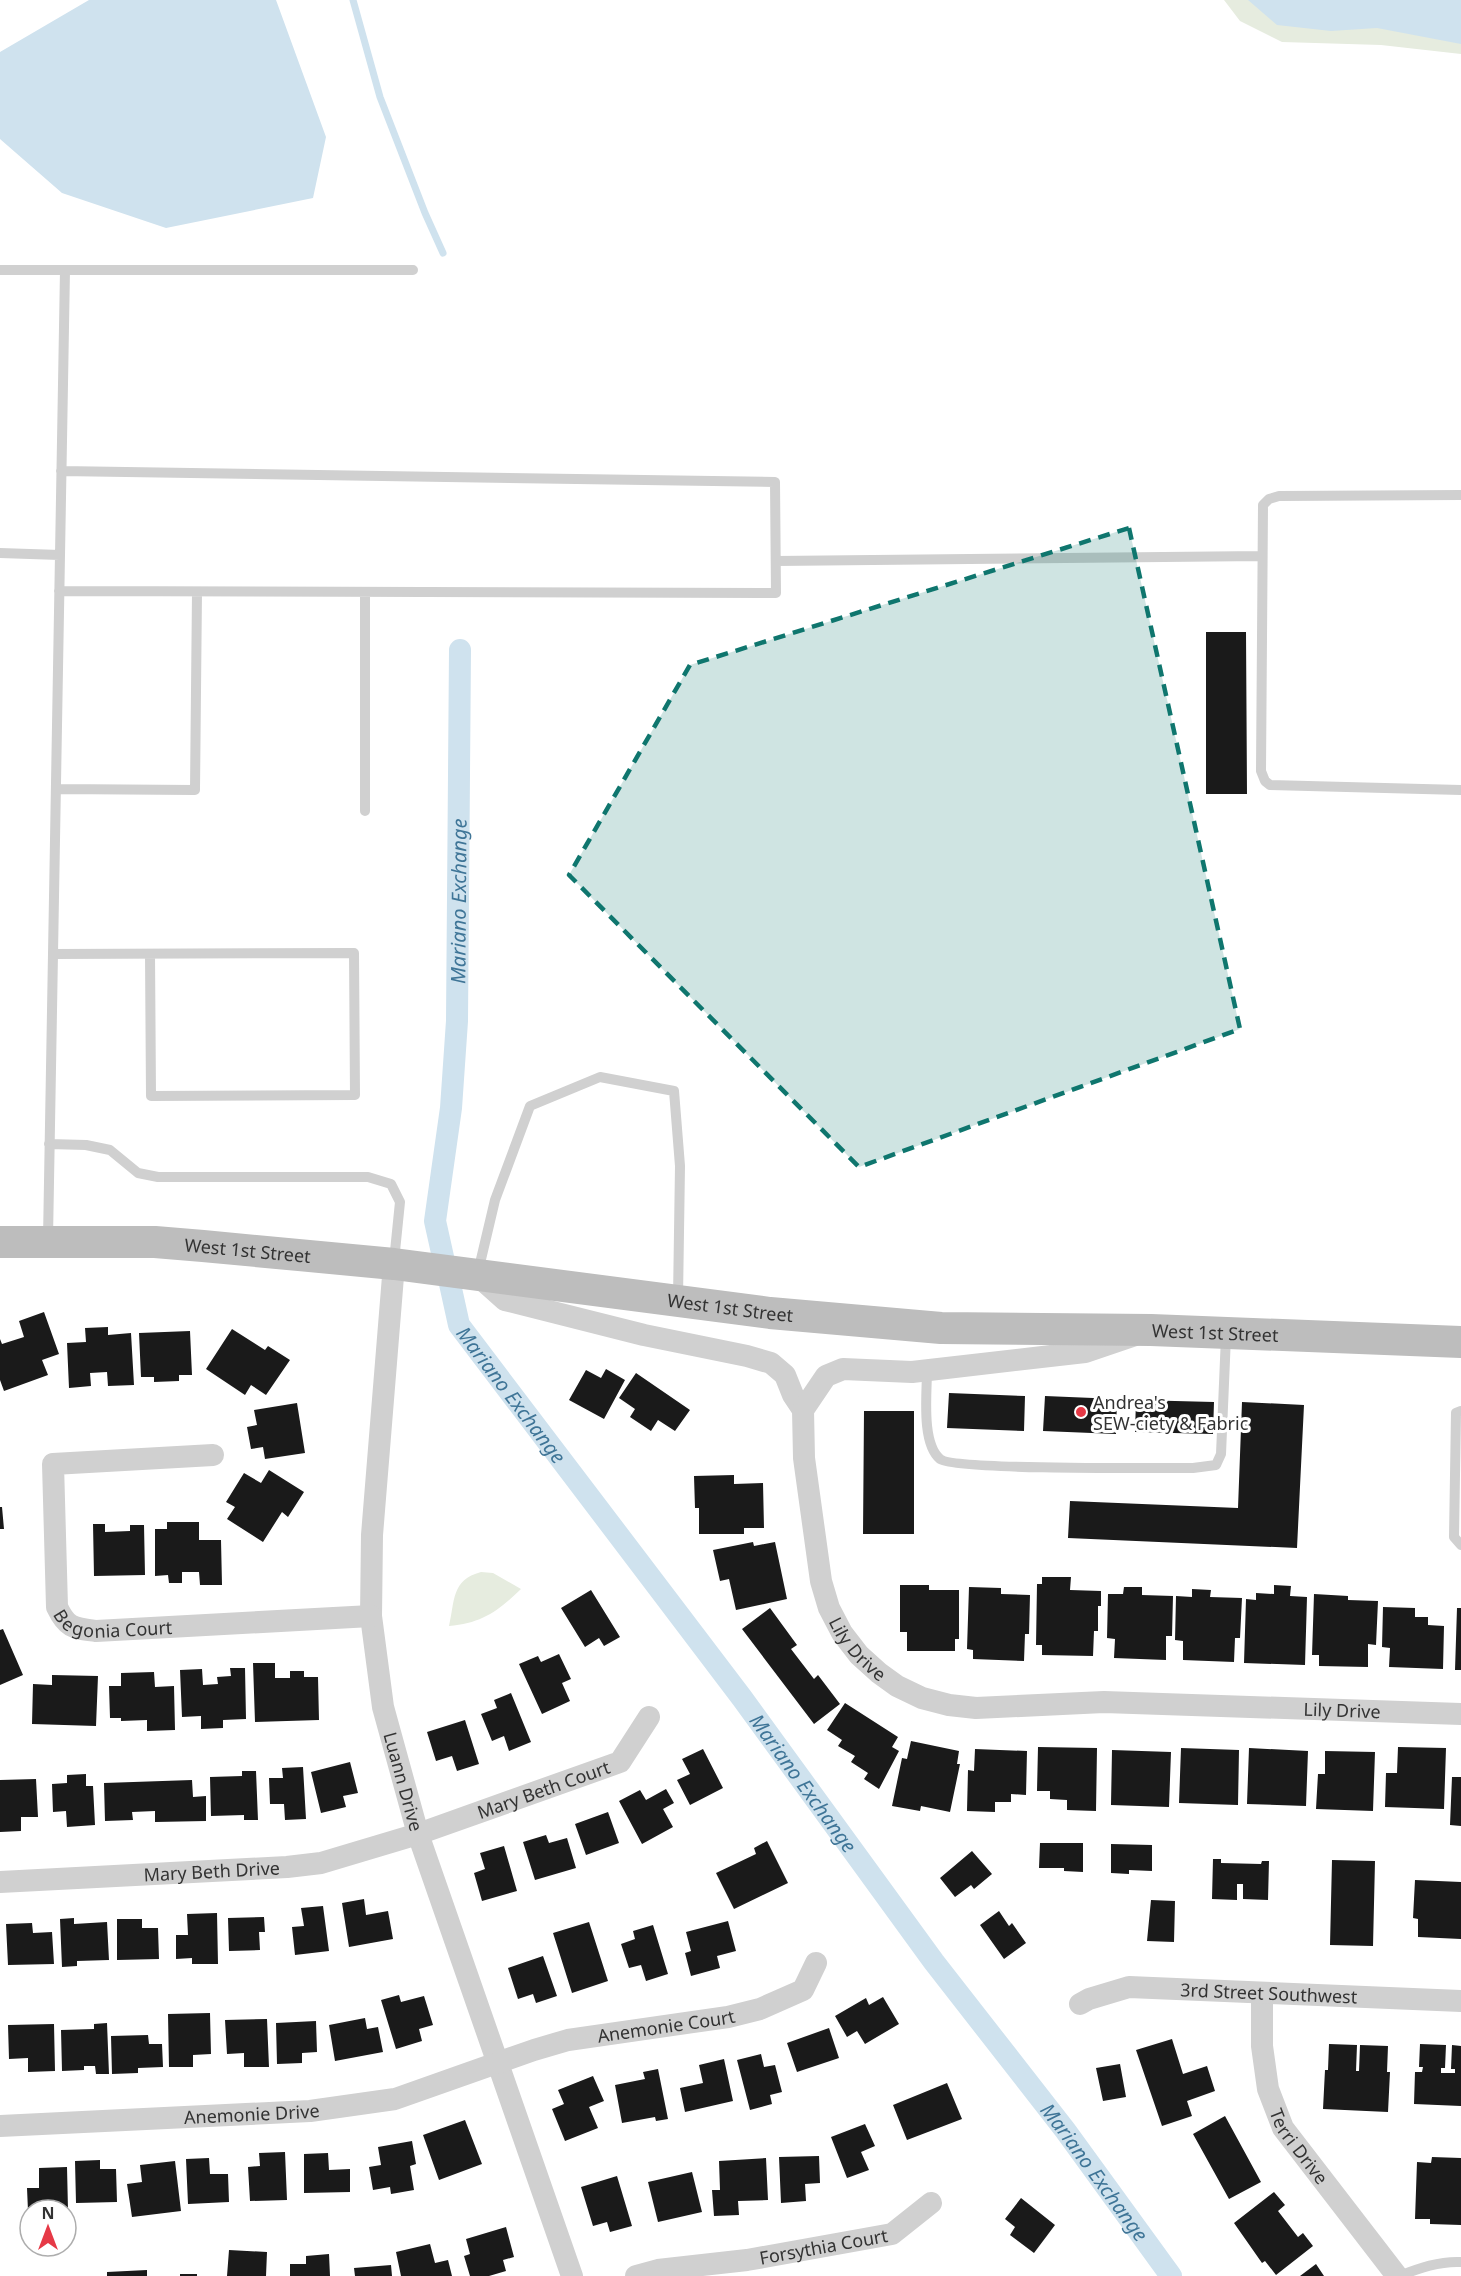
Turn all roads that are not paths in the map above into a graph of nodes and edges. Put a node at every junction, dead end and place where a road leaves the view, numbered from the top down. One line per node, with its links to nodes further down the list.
1 (0, 270): 2 (lane)
2 (65, 270): 3 (lane); 4 (lane)
3 (413, 270)
4 (61, 471): 7 (lane); 9 (lane)
5 (1461, 495): 8 (lane)
6 (0, 554): 7 (lane)
7 (60, 555): 10 (lane)
8 (1262, 556): 9 (lane); 14 (lane)
9 (776, 561): 12 (lane)
10 (59, 591): 11 (lane); 13 (lane)
11 (196, 592): 12 (lane); 13 (lane)
12 (364, 592): 15 (lane)
13 (56, 789): 16 (lane)
14 (1461, 790)
15 (364, 812)
16 (53, 954): 17 (lane); 18 (lane)
17 (150, 954): 17 (lane)
18 (50, 1144): 20 (lane); 21 (lane)
19 (0, 1242): 20 (main road, West 1st Street)
20 (48, 1242): 21 (main road, West 1st Street)
21 (394, 1264): 22 (main road, West 1st Street); 32 (street, Luann Drive)
22 (477, 1275): 23 (main road, West 1st Street); 23 (lane); 28 (street)
23 (678, 1301): 24 (main road, West 1st Street)
24 (1151, 1330): 25 (main road, West 1st Street); 27 (street)
25 (1226, 1333): 26 (main road, West 1st Street); 27 (lane)
26 (1461, 1342)
27 (927, 1370): 28 (street)
28 (802, 1410): 33 (street, Lily Drive)
29 (1461, 1411): 31 (lane)
30 (213, 1455): 32 (street, Begonia Court)
31 (1461, 1545)
32 (371, 1616): 35 (street, Luann Drive)
33 (1461, 1713)
34 (649, 1717): 35 (street, Mary Beth Court)
35 (418, 1834): 36 (street, Mary Beth Drive); 41 (street, Luann Drive)
36 (0, 1882)
37 (816, 1963): 41 (street, Anemonie Court)
38 (1262, 1994): 39 (street, 3rd Street Southwest); 40 (street, 3rd Street Southwest); 48 (street, Terri Drive)
39 (1461, 2001)
40 (1080, 2004)
41 (498, 2063): 42 (street, Anemonie Drive); 46 (street, Luann Drive)
42 (0, 2126)
43 (931, 2203): 45 (street, Forsythia Court)
44 (1461, 2262): 48 (lane)
45 (750, 2268): 47 (street, Forsythia Court)
46 (572, 2276)
47 (636, 2276)
48 (1398, 2276)

